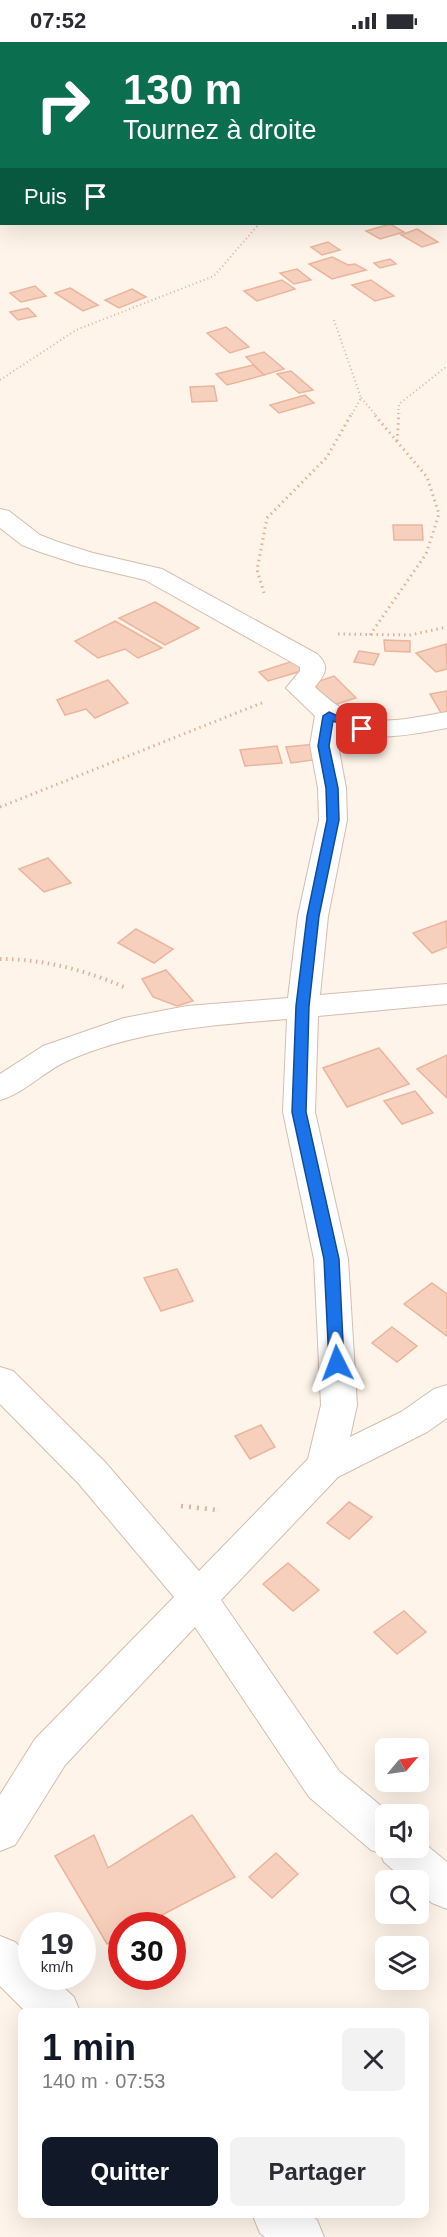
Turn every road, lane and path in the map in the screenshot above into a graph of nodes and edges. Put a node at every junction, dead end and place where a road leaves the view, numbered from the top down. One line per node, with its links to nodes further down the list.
1 (258, 225): 4 (path)
2 (334, 320): 5 (path)
3 (447, 366): 6 (path)
4 (0, 380)
5 (361, 398): 6 (path); 10 (path)
6 (397, 441): 9 (path)
7 (0, 516): 10 (street)
8 (447, 627): 9 (path)
9 (370, 635): 10 (path)
10 (282, 647): 11 (street)
11 (300, 688): 12 (street); 14 (path)
12 (329, 716): 13 (street); 17 (street)
13 (447, 720)
14 (0, 807)
15 (0, 959): 18 (path)
16 (447, 994): 17 (street)
17 (303, 1006): 18 (street); 23 (street)
18 (187, 1017): 19 (street)
19 (0, 1089)
20 (0, 1381): 24 (street)
21 (447, 1399): 22 (street)
22 (431, 1420): 23 (street)
23 (326, 1466): 24 (street)
24 (197, 1598): 25 (street); 26 (street)
25 (375, 1827)
26 (0, 1832)
27 (411, 1858): 28 (street)
28 (447, 1889)
29 (0, 1957): 30 (street)
30 (54, 2008)
31 (279, 2218): 32 (street)
32 (300, 2237)

